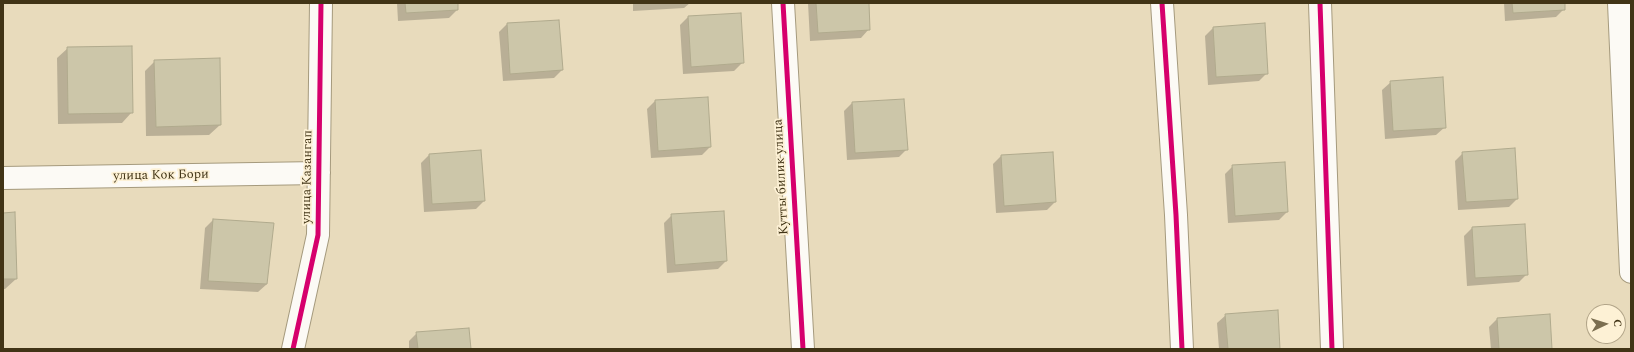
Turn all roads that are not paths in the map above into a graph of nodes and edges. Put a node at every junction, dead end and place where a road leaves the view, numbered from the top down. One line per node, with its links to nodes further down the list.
1 (322, 3): 6 (street, улица Казангап)
2 (783, 3): 10 (street, Кутты билик улица)
3 (1162, 3): 11 (street)
4 (1320, 3): 12 (street)
5 (1620, 3): 8 (street)
6 (319, 173): 7 (street, улица Кок Бори); 9 (street, улица Казангап)
7 (3, 178)
8 (1631, 272)
9 (293, 349)
10 (803, 349)
11 (1182, 349)
12 (1332, 349)

